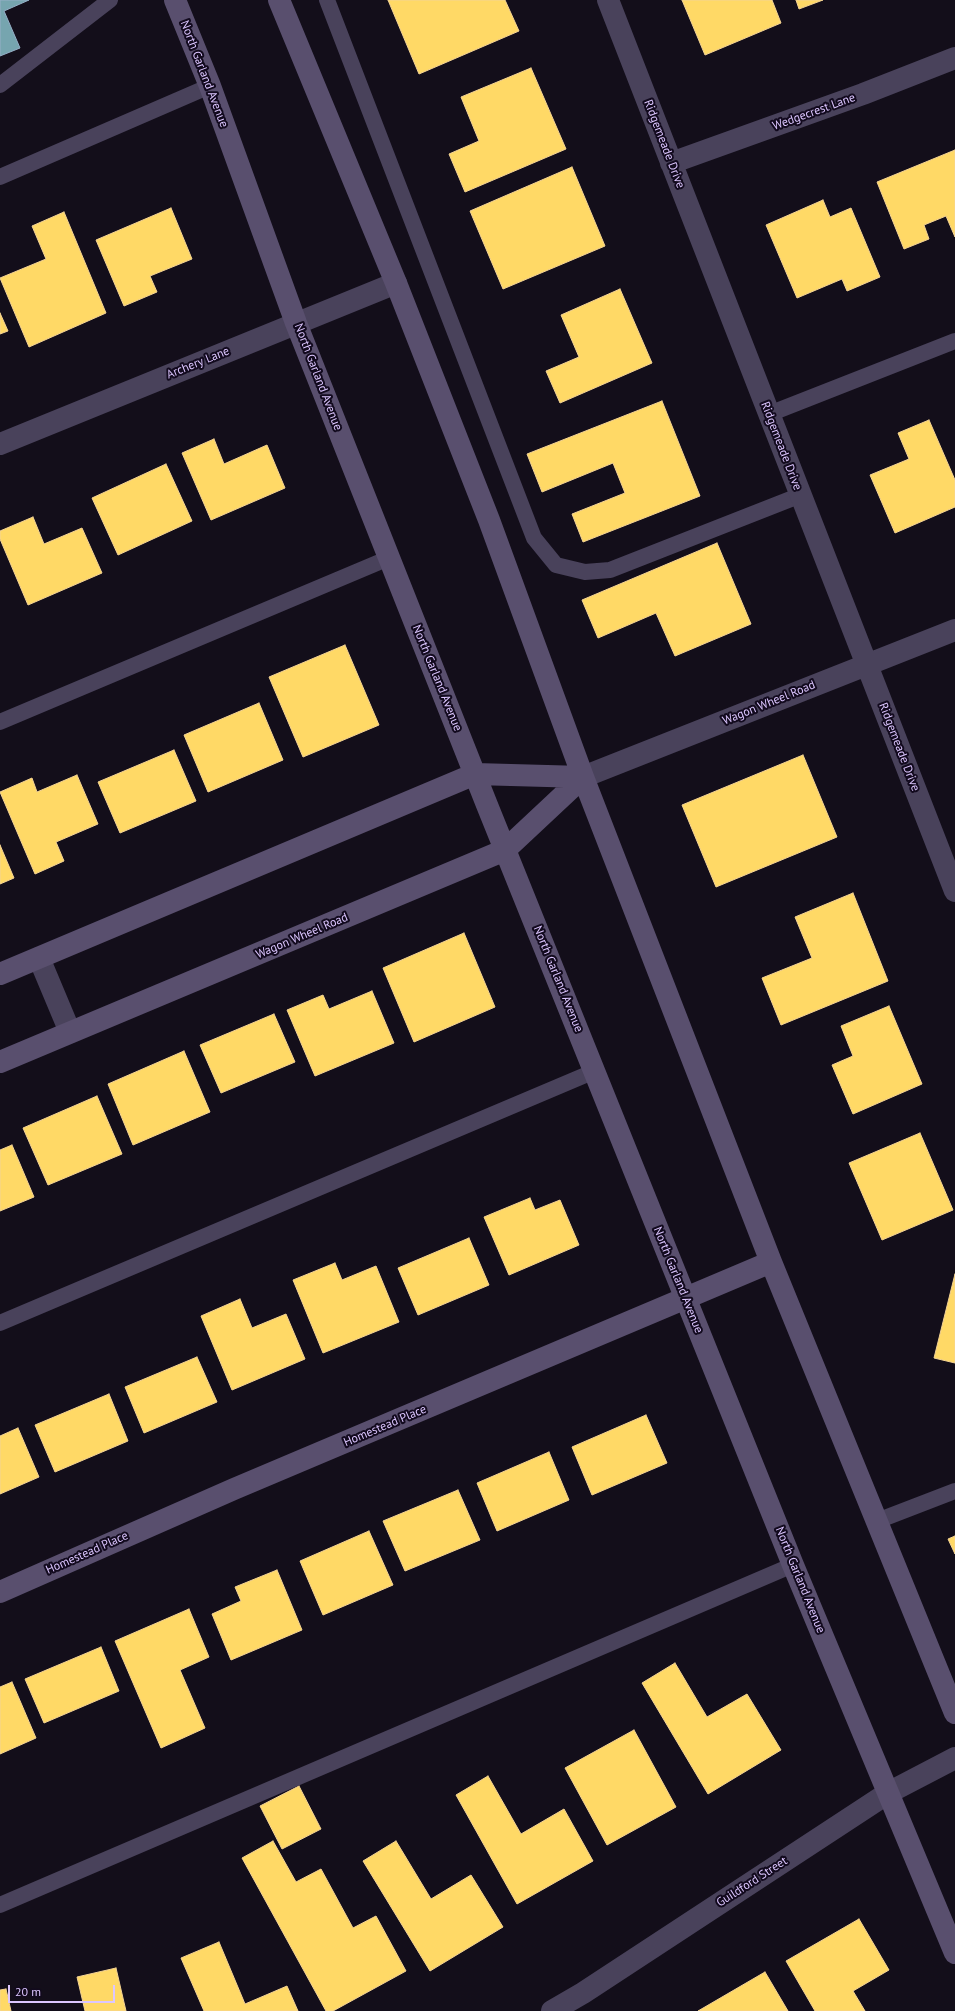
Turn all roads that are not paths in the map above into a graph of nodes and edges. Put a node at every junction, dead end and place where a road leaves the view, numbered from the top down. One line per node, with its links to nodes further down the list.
1 (110, 0): 7 (lane)
2 (175, 0): 8 (main road, North Garland Avenue)
3 (279, 0): 11 (main road)
4 (327, 0): 16 (lane)
5 (608, 0): 9 (street, Ridgemeade Drive)
6 (955, 58): 9 (street, Wedgecrest Lane)
7 (0, 85)
8 (210, 86): 10 (lane); 12 (main road, North Garland Avenue)
9 (672, 162): 14 (street, Ridgemeade Drive)
10 (0, 177)
11 (396, 283): 12 (street, Archery Lane); 22 (main road)
12 (296, 323): 15 (street, Archery Lane); 17 (main road, North Garland Avenue)
13 (955, 341): 14 (lane)
14 (769, 414): 16 (street, Ridgemeade Drive)
15 (0, 444)
16 (801, 495): 19 (street, Ridgemeade Drive)
17 (389, 558): 20 (lane); 21 (main road, North Garland Avenue)
18 (955, 630): 19 (street, Wagon Wheel Road)
19 (867, 664): 22 (street, Wagon Wheel Road); 24 (street, Ridgemeade Drive)
20 (0, 722)
21 (475, 774): 22 (main road, Wagon Wheel Road); 23 (main road, North Garland Avenue); 25 (main road, Wagon Wheel Road)
22 (583, 777): 23 (main road, Wagon Wheel Road); 30 (main road)
23 (506, 850): 27 (main road, Wagon Wheel Road); 29 (main road, North Garland Avenue)
24 (955, 891)
25 (39, 958): 26 (main road, Wagon Wheel Road); 27 (street)
26 (0, 974)
27 (70, 1032): 28 (main road, Wagon Wheel Road)
28 (0, 1062)
29 (595, 1071): 31 (main road, North Garland Avenue); 32 (lane)
30 (771, 1262): 31 (main road, Homestead Place); 34 (main road)
31 (686, 1299): 35 (main road, North Garland Avenue); 36 (main road, Homestead Place)
32 (0, 1323)
33 (955, 1491): 34 (lane)
34 (877, 1521): 37 (main road)
35 (793, 1565): 39 (main road, North Garland Avenue); 40 (lane)
36 (0, 1592)
37 (955, 1713)
38 (955, 1758): 39 (street, Guildford Street)
39 (888, 1792): 41 (main road, North Garland Avenue); 42 (street, Guildford Street)
40 (0, 1905)
41 (955, 1953)
42 (552, 2011)

